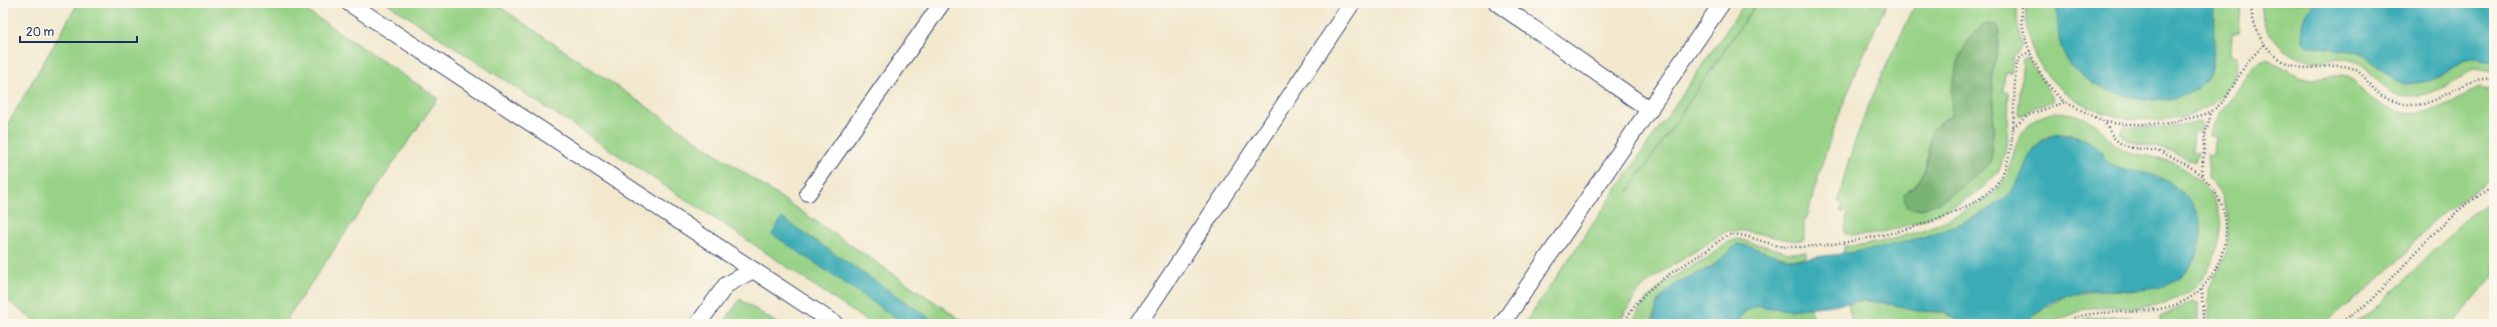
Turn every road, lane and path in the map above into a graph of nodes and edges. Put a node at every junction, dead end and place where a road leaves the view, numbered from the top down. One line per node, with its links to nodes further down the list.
1 (349, 3): 19 (lane)
2 (942, 3): 18 (lane)
3 (1352, 3): 23 (lane)
4 (1497, 3): 12 (lane)
5 (1722, 3): 12 (lane)
6 (2021, 3): 9 (path)
7 (2250, 3): 8 (path)
8 (2264, 45): 10 (path); 13 (path)
9 (2030, 52): 11 (path); 15 (path)
10 (2494, 80)
11 (2065, 102): 14 (path); 15 (path)
12 (1650, 110): 24 (lane)
13 (2211, 112): 14 (path); 16 (path)
14 (2105, 122): 16 (path)
15 (2013, 127): 25 (path)
16 (2202, 174): 20 (path)
17 (2494, 185): 28 (path)
18 (808, 193)
19 (753, 270): 21 (lane); 22 (lane)
20 (2202, 289): 26 (path); 27 (path)
21 (698, 324)
22 (835, 324)
23 (1138, 324)
24 (1502, 324)
25 (1624, 324)
26 (2059, 324)
27 (2203, 324)
28 (2339, 324)

